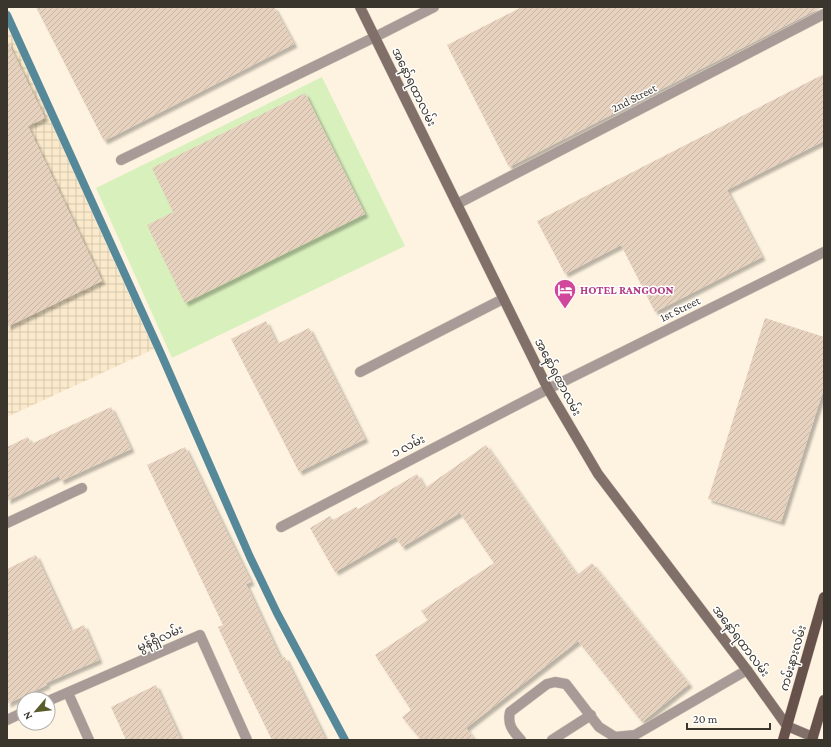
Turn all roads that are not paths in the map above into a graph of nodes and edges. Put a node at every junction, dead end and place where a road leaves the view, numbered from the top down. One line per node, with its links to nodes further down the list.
1 (360, 7): 4 (main road, အနော်ရထာလမ်း)
2 (434, 7): 4 (street)
3 (824, 14): 6 (street, 2nd Street)
4 (375, 37): 5 (street); 6 (main road, အနော်ရထာလမ်း)
5 (121, 160)
6 (457, 204): 8 (main road, အနော်ရထာလမ်း)
7 (824, 252): 10 (street, 1st Street)
8 (504, 299): 9 (street); 10 (main road, အနော်ရထာလမ်း)
9 (360, 372)
10 (548, 389): 13 (street, ၁ လမ်း); 15 (main road, အနော်ရထာလမ်း)
11 (82, 488): 12 (street)
12 (7, 523)
13 (281, 527)
14 (824, 597): 20 (main road, ကမ်းနားလမ်း)
15 (747, 670): 19 (street); 20 (main road, အနော်ရထာလမ်း)
16 (68, 693): 17 (street, မွန်ရှီလမ်း); 22 (street); 23 (street, မွန်ရှီလမ်း)
17 (56, 698)
18 (824, 700): 21 (main road)
19 (591, 715): 24 (street); 25 (street)
20 (787, 726): 21 (main road); 26 (main road, ကမ်းနားလမ်း)
21 (813, 738)
22 (89, 740)
23 (247, 740)
24 (521, 740)
25 (552, 740)
26 (783, 740)

